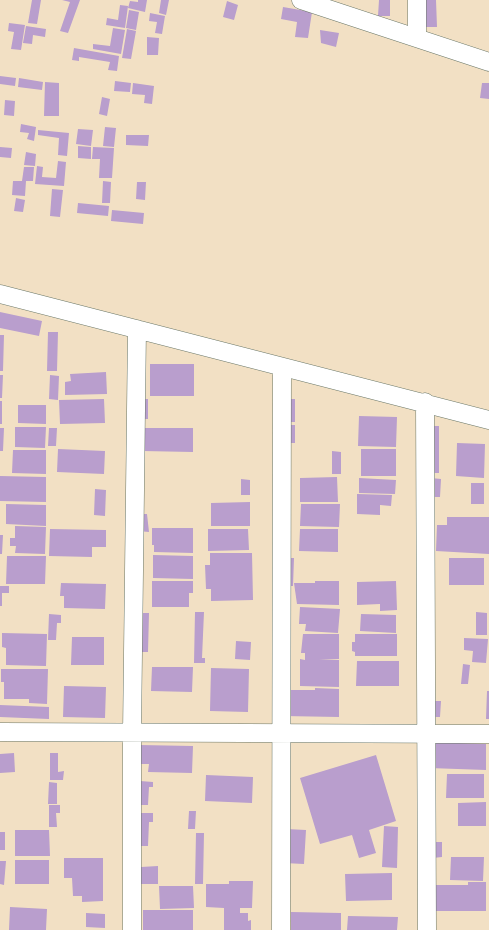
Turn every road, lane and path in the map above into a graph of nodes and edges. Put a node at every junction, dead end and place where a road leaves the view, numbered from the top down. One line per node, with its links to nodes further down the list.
1 (301, 0): 3 (street)
2 (417, 0): 3 (street)
3 (417, 38): 4 (street)
4 (489, 62)
5 (0, 294): 6 (street)
6 (137, 329): 7 (street); 11 (street)
7 (282, 368): 8 (street); 13 (street)
8 (426, 402): 9 (street); 12 (street)
9 (489, 420)
10 (0, 732): 11 (street)
11 (132, 733): 13 (street); 15 (street)
12 (426, 733): 13 (street); 14 (street); 17 (street)
13 (282, 734): 16 (street)
14 (489, 734)
15 (132, 930)
16 (281, 930)
17 (427, 930)

